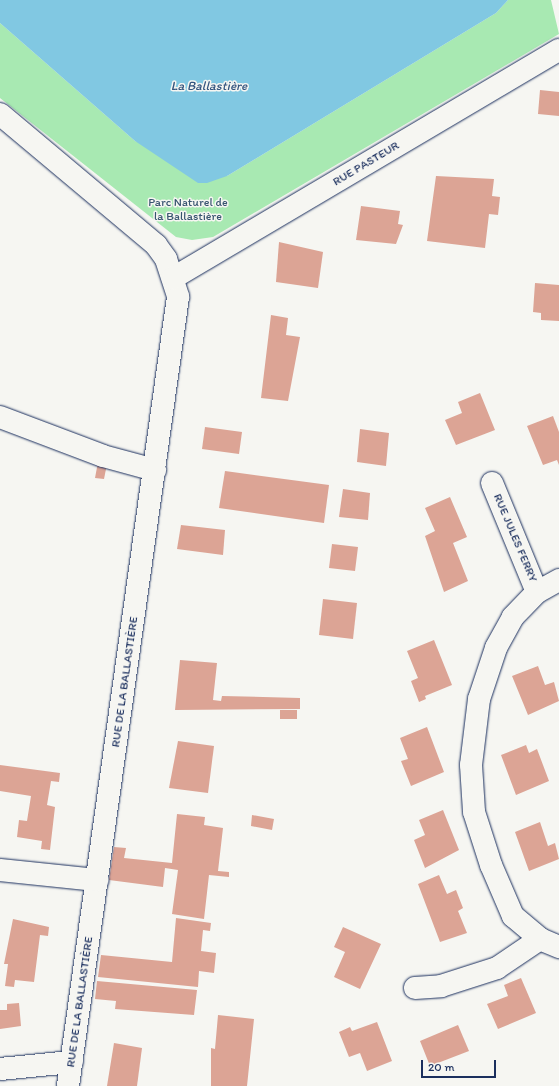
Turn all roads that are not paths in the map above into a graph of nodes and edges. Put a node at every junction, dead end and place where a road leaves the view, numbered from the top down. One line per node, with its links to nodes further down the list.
1 (559, 50): 3 (street, RUE PASTEUR)
2 (0, 114): 3 (street, RUE DE LA BALLASTIÈRE)
3 (173, 278): 5 (street, RUE DE LA BALLASTIÈRE)
4 (0, 417): 5 (street)
5 (155, 470): 10 (street, RUE DE LA BALLASTIÈRE)
6 (492, 484): 8 (street, RUE JULES FERRY)
7 (559, 580): 8 (street, RUE JULES FERRY)
8 (537, 592): 11 (street, RUE JULES FERRY)
9 (0, 870): 10 (street)
10 (97, 880): 13 (street, RUE DE LA BALLASTIÈRE)
11 (550, 943): 12 (street, RUE JULES FERRY)
12 (415, 988)
13 (72, 1062): 14 (street); 15 (street, RUE DE LA BALLASTIÈRE)
14 (0, 1069)
15 (68, 1086)

